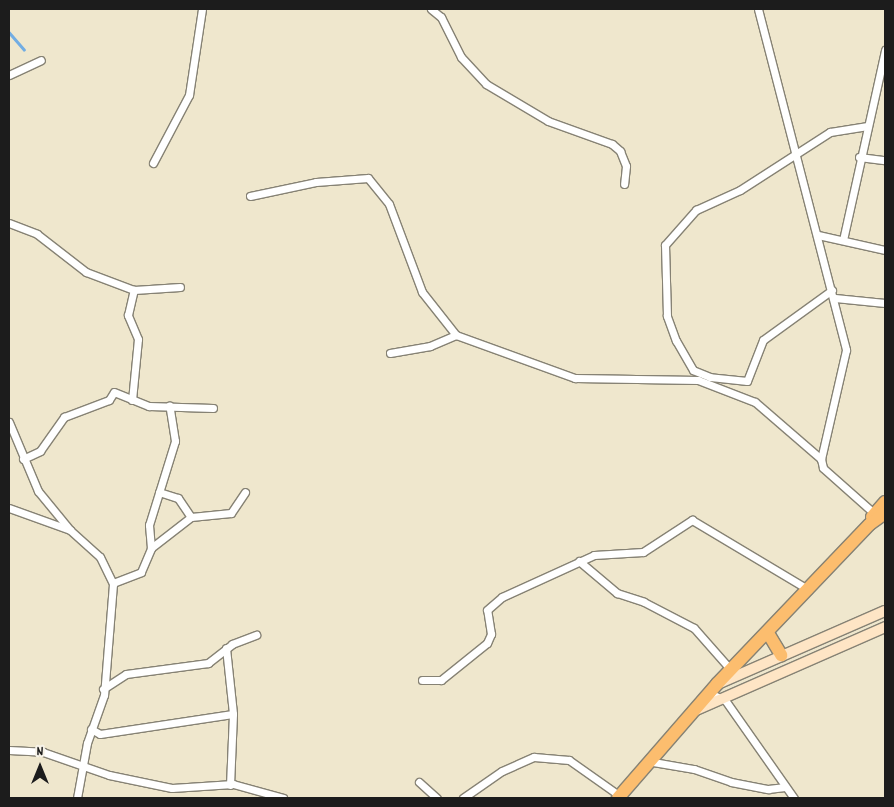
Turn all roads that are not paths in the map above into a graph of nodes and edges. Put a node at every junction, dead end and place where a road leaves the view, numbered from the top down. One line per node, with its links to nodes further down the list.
1 (202, 9): 12 (street)
2 (431, 9): 13 (street)
3 (758, 9): 9 (street)
4 (885, 50): 7 (street)
5 (41, 60): 6 (street)
6 (9, 75)
7 (882, 86): 8 (street)
8 (868, 126): 9 (street); 10 (street)
9 (799, 154): 16 (street); 21 (street)
10 (859, 158): 11 (street); 17 (street)
11 (885, 160)
12 (153, 163)
13 (624, 184)
14 (250, 196): 24 (street)
15 (9, 223): 20 (street)
16 (818, 235): 17 (street); 21 (street)
17 (843, 240): 18 (street)
18 (885, 250)
19 (180, 287): 20 (street)
20 (134, 290): 26 (street)
21 (832, 290): 22 (street)
22 (835, 298): 23 (street); 31 (street)
23 (885, 303)
24 (456, 334): 25 (street); 31 (street)
25 (390, 353)
26 (132, 400): 27 (street); 30 (street)
27 (169, 405): 28 (street); 32 (street)
28 (213, 408)
29 (9, 422): 30 (street)
30 (23, 459): 38 (street)
31 (821, 459): 37 (street)
32 (158, 492): 36 (street); 39 (street)
33 (245, 492): 36 (street)
34 (885, 502): 37 (highway)
35 (9, 508): 38 (street)
36 (190, 517): 39 (street)
37 (877, 517): 42 (highway)
38 (70, 530): 41 (street)
39 (151, 548): 41 (street)
40 (579, 562): 42 (street); 49 (street); 50 (street)
41 (113, 583): 51 (street)
42 (810, 590): 45 (highway)
43 (885, 611): 48 (street)
44 (885, 627): 53 (street)
45 (768, 633): 48 (highway); 49 (highway)
46 (256, 635): 47 (street)
47 (226, 648): 51 (street); 55 (street)
48 (781, 655): 52 (street)
49 (731, 670): 52 (highway)
50 (422, 680)
51 (103, 689): 56 (street)
52 (713, 689): 53 (street); 54 (highway)
53 (725, 700): 54 (street); 62 (street)
54 (694, 711): 58 (highway)
55 (234, 714): 56 (street); 61 (street)
56 (91, 729): 59 (street)
57 (9, 750): 59 (street)
58 (653, 762): 62 (street); 63 (highway)
59 (83, 763): 61 (street); 64 (street)
60 (419, 782): 66 (street)
61 (230, 785): 65 (street)
62 (785, 787): 68 (street)
63 (619, 797): 67 (street)
64 (77, 798)
65 (283, 798)
66 (436, 798)
67 (463, 798)
68 (794, 798)

